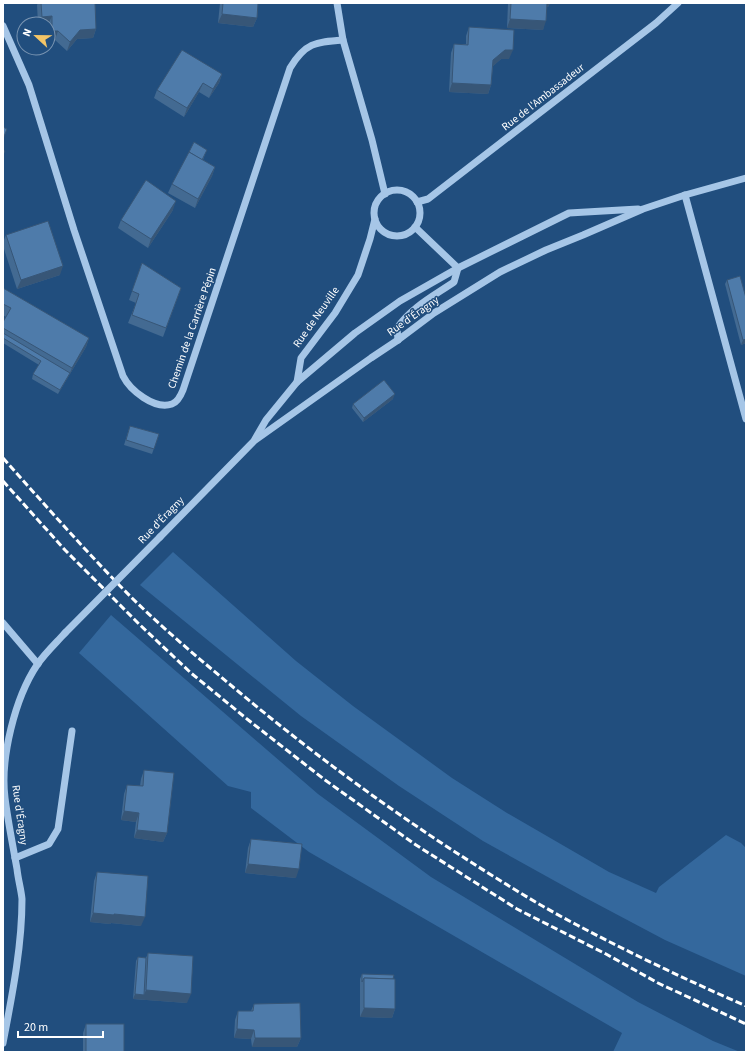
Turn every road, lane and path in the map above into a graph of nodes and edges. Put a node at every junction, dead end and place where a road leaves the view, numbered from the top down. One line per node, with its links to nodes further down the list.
1 (337, 3): 4 (street)
2 (678, 3): 8 (street, Rue de l'Ambassadeur)
3 (3, 26): 4 (street, Chemin de la Carrière Pépin)
4 (343, 40): 6 (street)
5 (746, 178): 7 (street, Rue d'Éragny)
6 (385, 194): 8 (street); 10 (street)
7 (685, 196): 9 (street, Rue d'Éragny); 15 (street)
8 (417, 202): 11 (street)
9 (643, 209): 12 (street, Rue d'Éragny); 13 (street, Rue d'Éragny)
10 (375, 219): 11 (street); 14 (street, Rue de Neuville)
11 (415, 228): 12 (street)
12 (458, 268): 13 (street); 14 (street, Rue d'Éragny)
13 (398, 340): 16 (street, Rue d'Éragny)
14 (298, 382): 16 (street)
15 (746, 419)
16 (254, 441): 18 (street, Rue d'Éragny, bridge)
17 (3, 623): 18 (street)
18 (38, 664): 20 (street, Rue d'Éragny)
19 (72, 731): 20 (street)
20 (15, 858): 21 (street, Rue d'Éragny)
21 (3, 1043)

